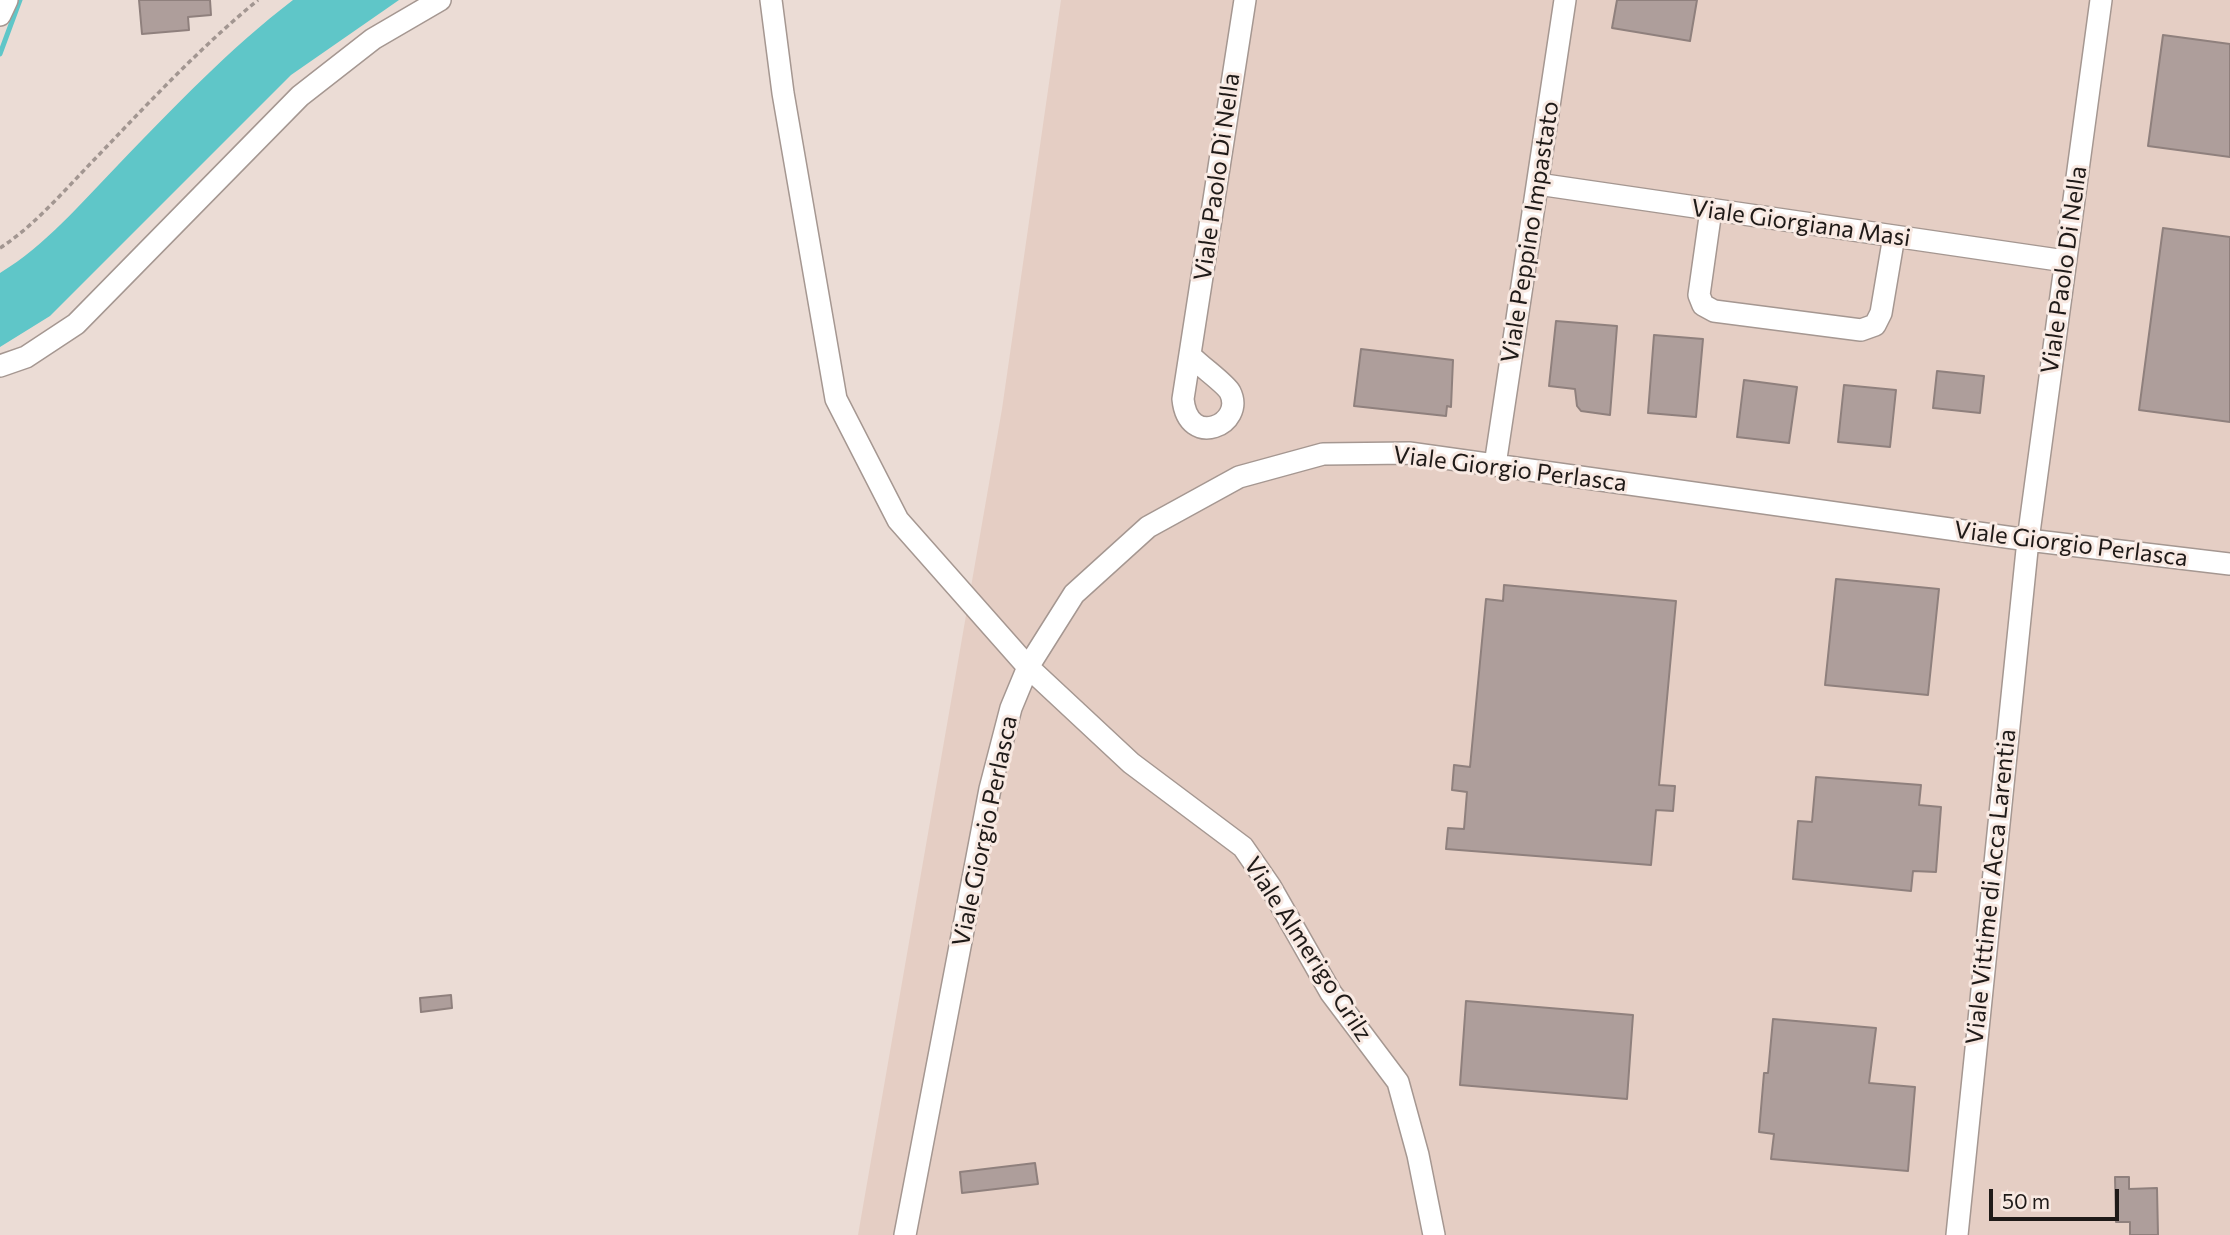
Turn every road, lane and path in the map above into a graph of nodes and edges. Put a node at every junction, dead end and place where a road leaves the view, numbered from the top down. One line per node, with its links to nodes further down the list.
1 (7, 0): 8 (street)
2 (258, 0): 12 (path)
3 (440, 0): 15 (street)
4 (771, 0): 19 (street, Viale Almerigo Grilz)
5 (1245, 0): 14 (street, Viale Paolo Di Nella)
6 (1565, 0): 9 (street, Viale Peppino Impastato)
7 (2101, 0): 13 (street, Viale Paolo Di Nella)
8 (0, 15)
9 (1538, 184): 10 (street, Viale Giorgiana Masi); 16 (street, Viale Peppino Impastato)
10 (1712, 210): 11 (street, Viale Giorgiana Masi); 11 (street)
11 (1894, 236): 13 (street, Viale Giorgiana Masi)
12 (0, 248)
13 (2064, 261): 17 (street, Viale Paolo Di Nella)
14 (1190, 355)
15 (0, 366)
16 (1496, 465): 17 (street, Viale Giorgio Perlasca); 19 (street, Viale Giorgio Perlasca)
17 (2028, 540): 18 (street, Viale Giorgio Perlasca); 22 (street, Viale Vittime di Acca Larentia)
18 (2230, 564)
19 (1028, 667): 20 (street, Viale Giorgio Perlasca); 21 (street, Viale Almerigo Grilz)
20 (905, 1235)
21 (1434, 1235)
22 (1957, 1235)

